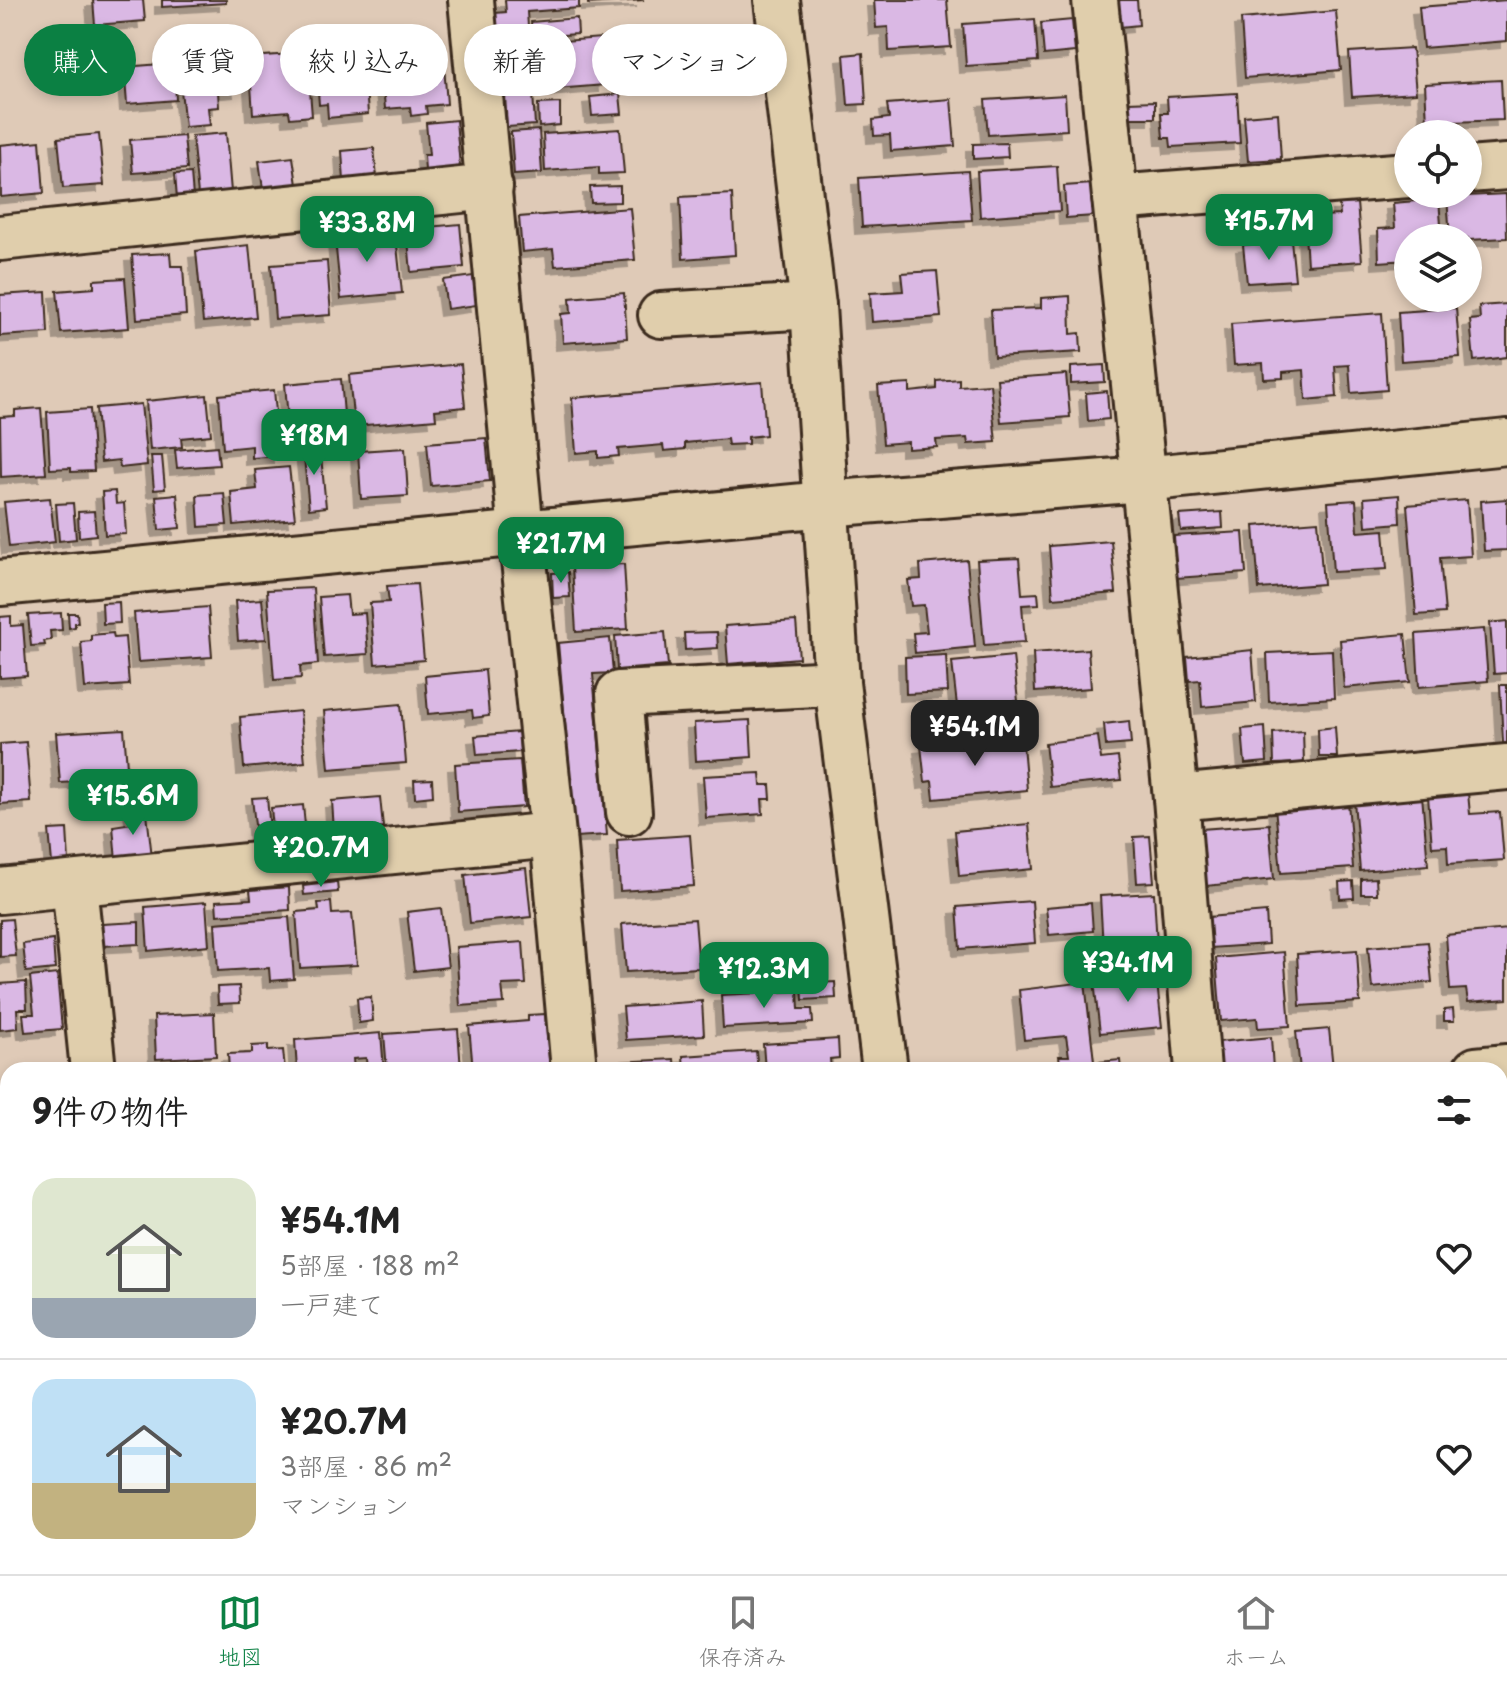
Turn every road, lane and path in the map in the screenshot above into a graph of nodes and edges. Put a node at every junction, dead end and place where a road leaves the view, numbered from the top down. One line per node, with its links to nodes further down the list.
1 (471, 0): 7 (street)
2 (777, 0): 10 (street)
3 (1095, 0): 8 (street)
4 (1507, 167): 5 (street)
5 (1482, 169)
6 (1394, 176): 8 (street)
7 (490, 187): 9 (street); 15 (street)
8 (1115, 198): 13 (street)
9 (0, 238)
10 (813, 306): 11 (street); 14 (street)
11 (661, 315)
12 (1507, 442): 13 (street)
13 (1143, 479): 14 (street); 19 (street)
14 (825, 504): 15 (street); 17 (street)
15 (521, 532): 16 (street); 21 (street)
16 (0, 583)
17 (837, 683): 20 (street); 26 (street)
18 (1507, 767): 19 (street)
19 (1176, 798): 27 (street)
20 (629, 812)
21 (553, 835): 22 (street); 25 (street)
22 (74, 884): 23 (street); 24 (street)
23 (0, 891)
24 (92, 1062)
25 (573, 1062)
26 (884, 1062)
27 (1197, 1062)

